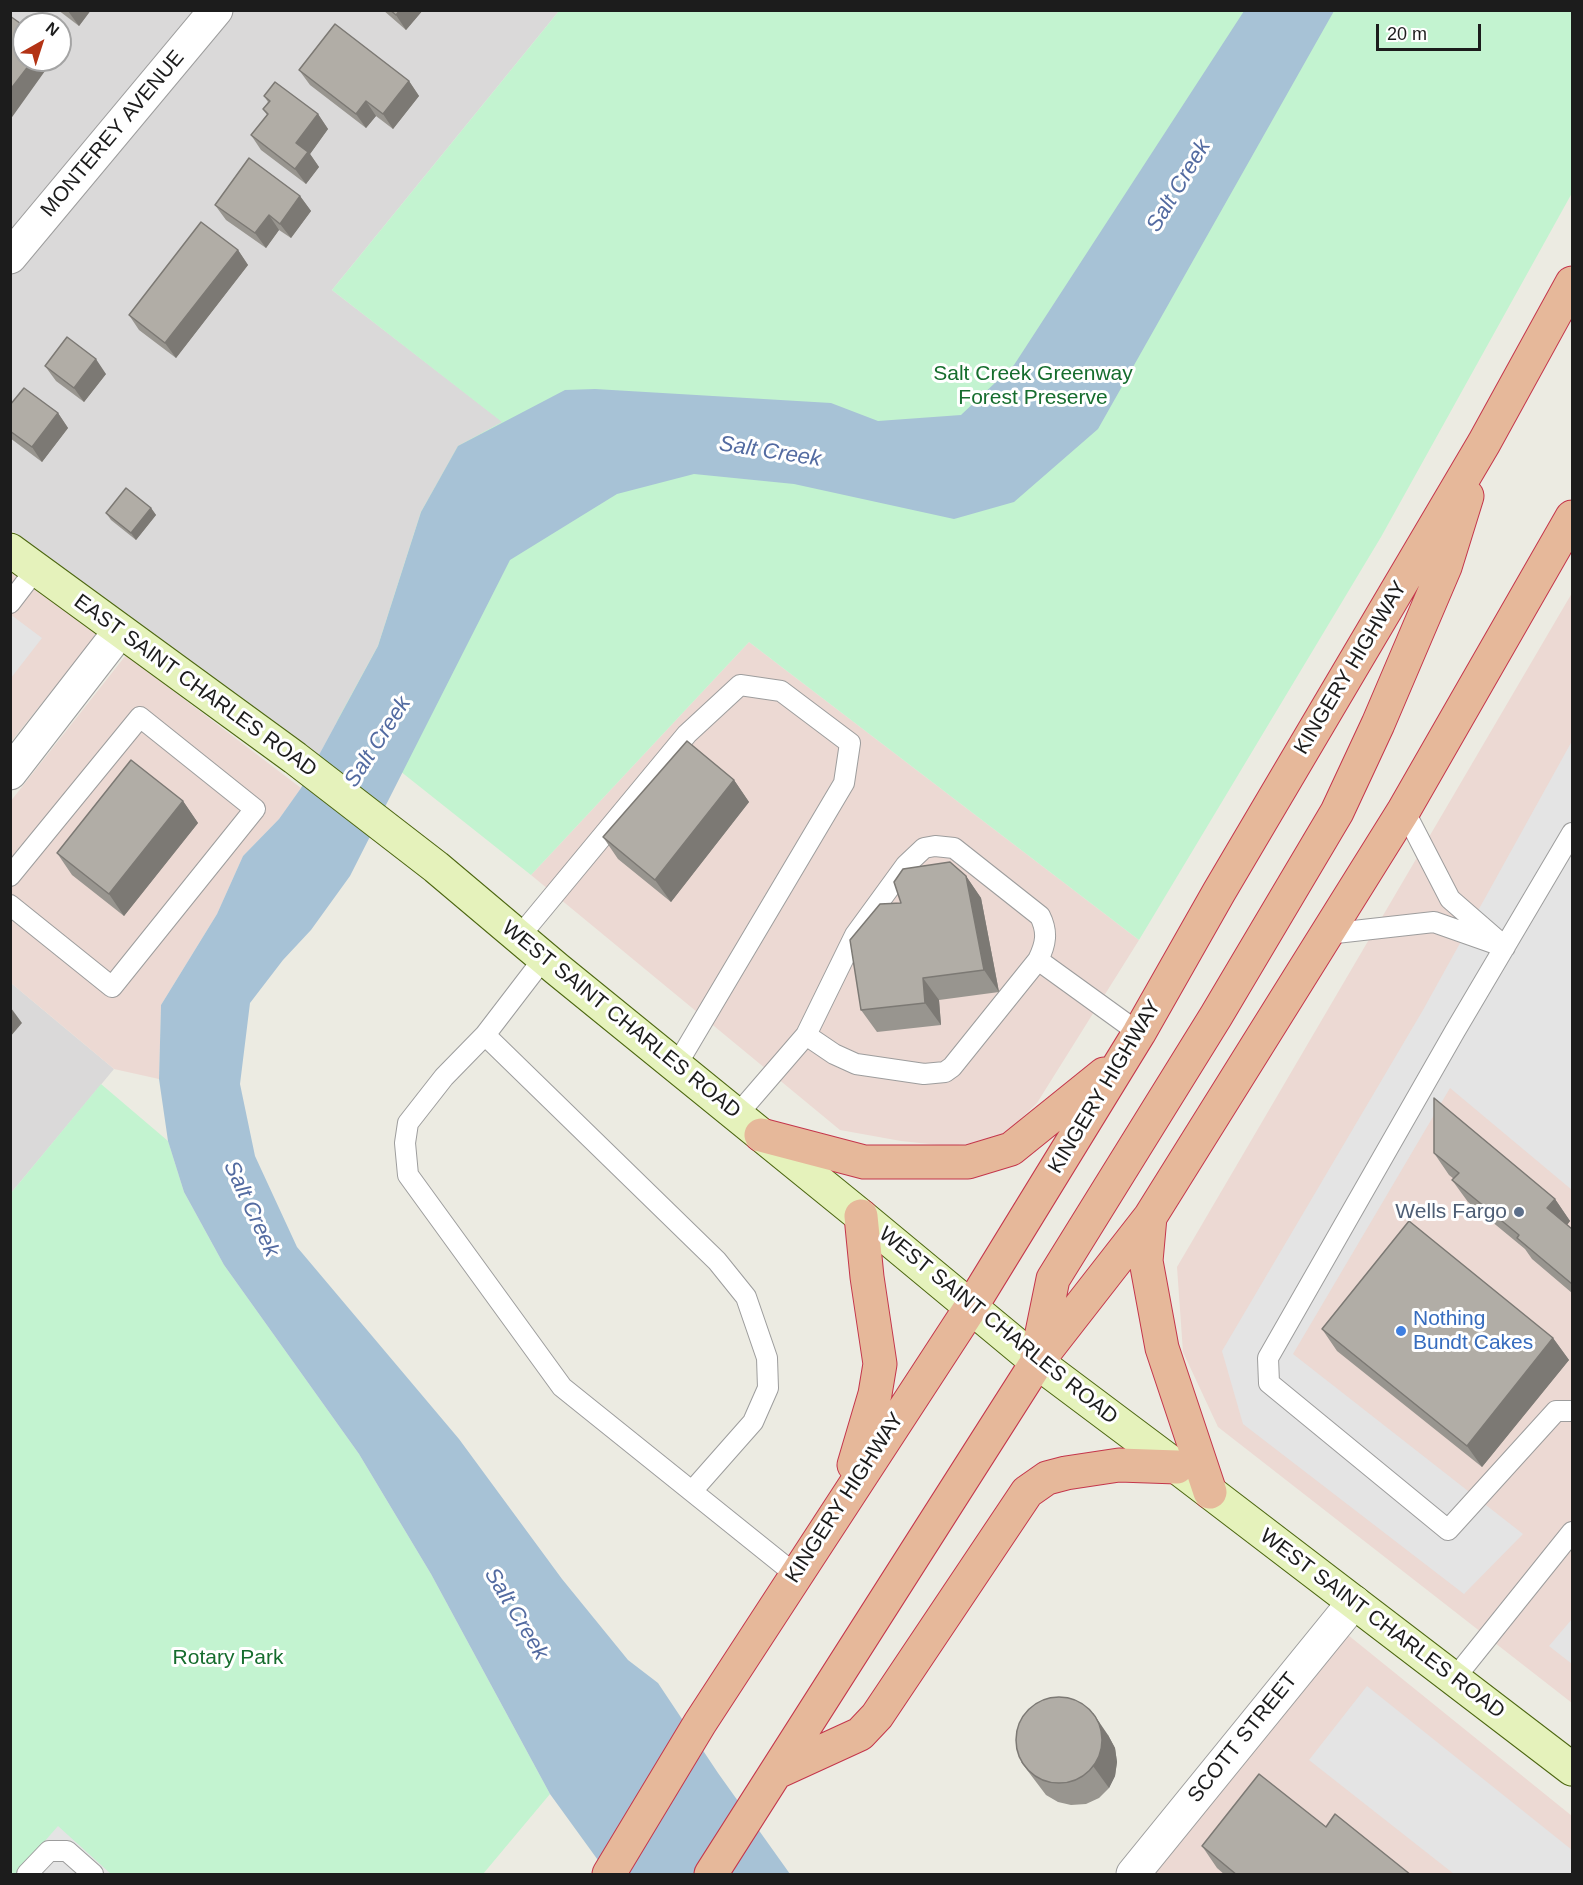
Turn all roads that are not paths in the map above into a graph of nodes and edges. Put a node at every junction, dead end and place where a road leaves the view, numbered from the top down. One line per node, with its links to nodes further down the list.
1 (216, 10): 2 (street, MONTEREY AVENUE)
2 (10, 257)
3 (1572, 283): 4 (highway, KINGERY HIGHWAY)
4 (1484, 443): 22 (highway, KINGERY HIGHWAY); 28 (highway)
5 (1572, 517): 10 (highway)
6 (23, 560): 7 (lane); 8 (main road, EAST SAINT CHARLES ROAD)
7 (10, 603)
8 (120, 631): 9 (street); 12 (main road, EAST SAINT CHARLES ROAD)
9 (10, 773)
10 (1404, 810): 15 (highway); 17 (lane)
11 (1572, 833): 17 (lane)
12 (436, 867): 16 (main road, WEST SAINT CHARLES ROAD)
13 (10, 876): 14 (lane)
14 (10, 905)
15 (1327, 934): 17 (lane); 26 (highway)
16 (519, 937): 18 (main road, WEST SAINT CHARLES ROAD); 23 (lane)
17 (1505, 947): 29 (lane)
18 (544, 958): 20 (lane); 23 (main road, WEST SAINT CHARLES ROAD)
19 (1038, 960): 21 (lane); 21 (lane); 22 (lane)
20 (485, 1035): 31 (lane); 31 (lane)
21 (806, 1035): 24 (lane)
22 (1131, 1045): 24 (highway); 27 (highway, KINGERY HIGHWAY)
23 (676, 1066): 24 (main road, WEST SAINT CHARLES ROAD)
24 (749, 1125): 25 (main road, WEST SAINT CHARLES ROAD)
25 (861, 1216): 27 (main road, WEST SAINT CHARLES ROAD); 33 (highway)
26 (1150, 1217): 28 (highway); 32 (highway)
27 (971, 1307): 28 (main road, WEST SAINT CHARLES ROAD); 33 (highway, KINGERY HIGHWAY)
28 (1037, 1362): 30 (main road, WEST SAINT CHARLES ROAD); 39 (highway)
29 (1572, 1411)
30 (1177, 1467): 32 (main road, WEST SAINT CHARLES ROAD); 39 (highway)
31 (693, 1490): 35 (lane)
32 (1210, 1492): 36 (main road, WEST SAINT CHARLES ROAD)
33 (844, 1499): 35 (highway, KINGERY HIGHWAY)
34 (1572, 1532): 37 (lane)
35 (796, 1575): 42 (highway, KINGERY HIGHWAY)
36 (1354, 1602): 37 (main road, WEST SAINT CHARLES ROAD); 44 (street, SCOTT STREET)
37 (1454, 1679): 38 (main road, WEST SAINT CHARLES ROAD)
38 (1572, 1769)
39 (777, 1772): 43 (highway)
40 (27, 1875): 41 (lane)
41 (93, 1875)
42 (609, 1875)
43 (711, 1875)
44 (1133, 1875)

